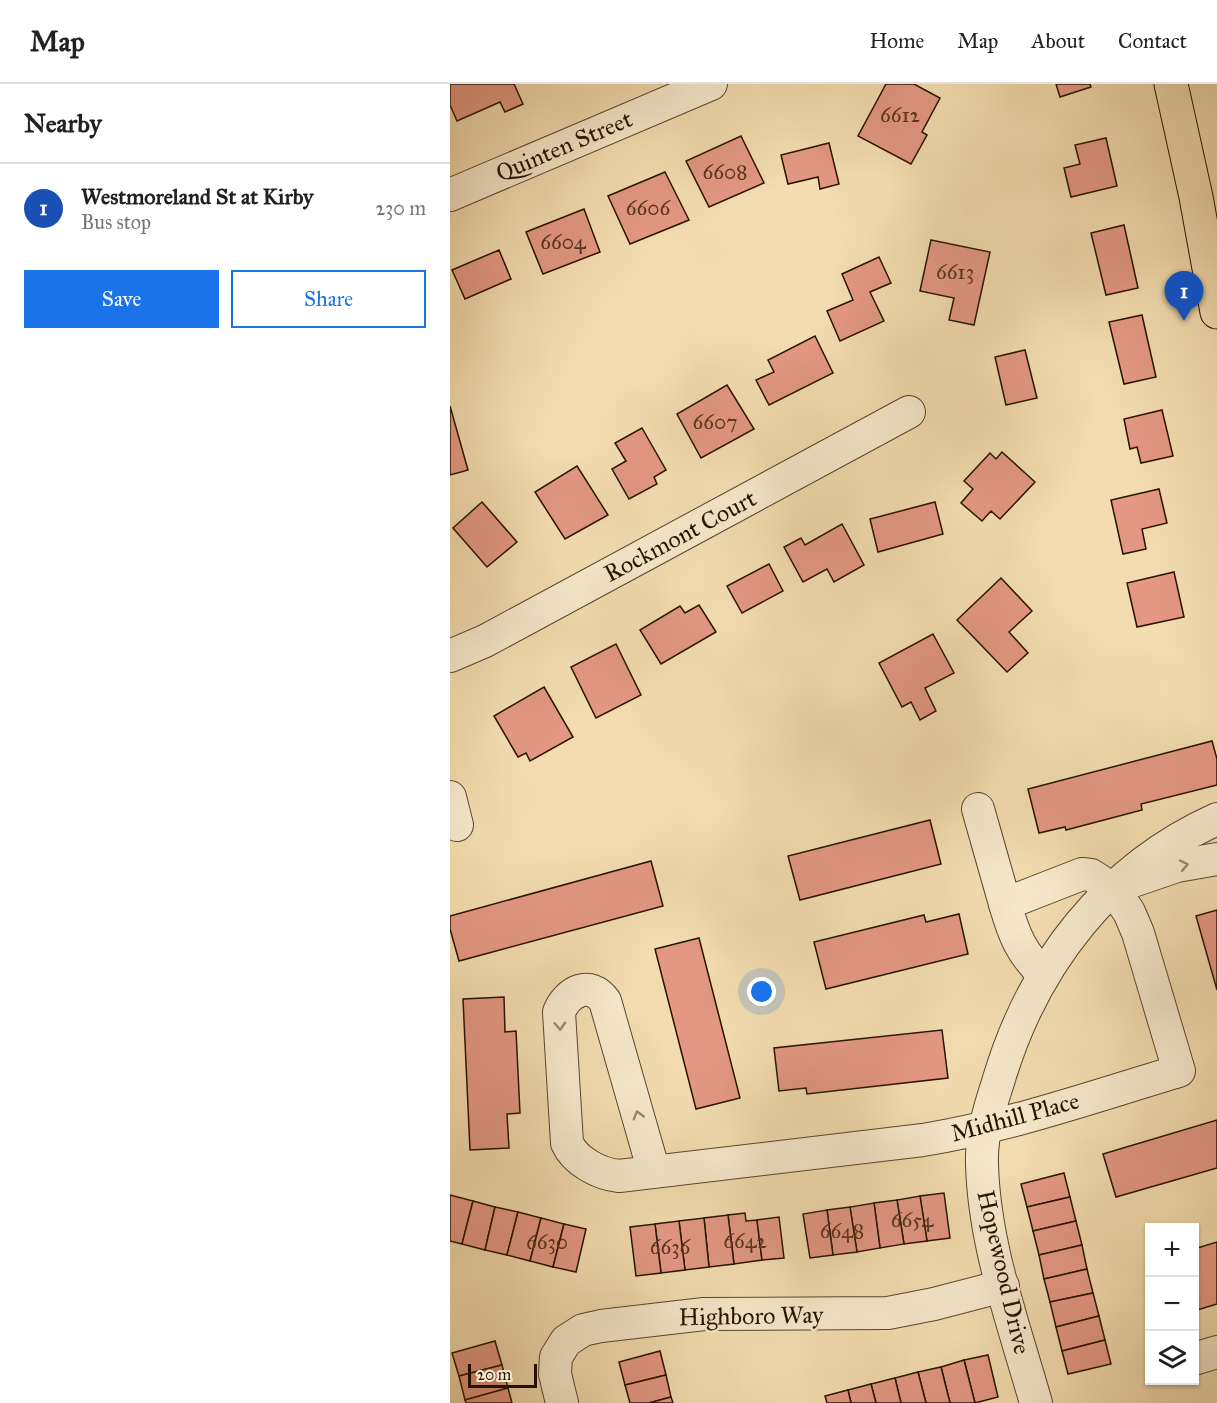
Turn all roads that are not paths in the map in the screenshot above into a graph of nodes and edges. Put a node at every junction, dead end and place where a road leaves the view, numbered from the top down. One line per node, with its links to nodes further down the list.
1 (711, 84): 3 (street, Quinten Street)
2 (1171, 84): 4 (main road)
3 (450, 195)
4 (1217, 312)
5 (909, 412): 6 (street, Rockmont Court)
6 (450, 656)
7 (978, 809): 11 (street)
8 (1217, 819): 10 (street, Hopewood Drive)
9 (1217, 859): 10 (street, Hopewood Drive, one-way to 9)
10 (1113, 889): 11 (street); 12 (street, Hopewood Drive); 13 (street, Midhill Place)
11 (1005, 904): 12 (street)
12 (1044, 975): 13 (street, Hopewood Drive)
13 (984, 1128): 14 (street, Midhill Place); 15 (street, Hopewood Drive)
14 (654, 1172): 14 (street, Midhill Place, one-way to 14)
15 (1003, 1286): 18 (street, Highboro Way); 19 (street, Hopewood Drive)
16 (1217, 1352): 17 (street)
17 (1199, 1357)
18 (562, 1403)
19 (1036, 1403)

